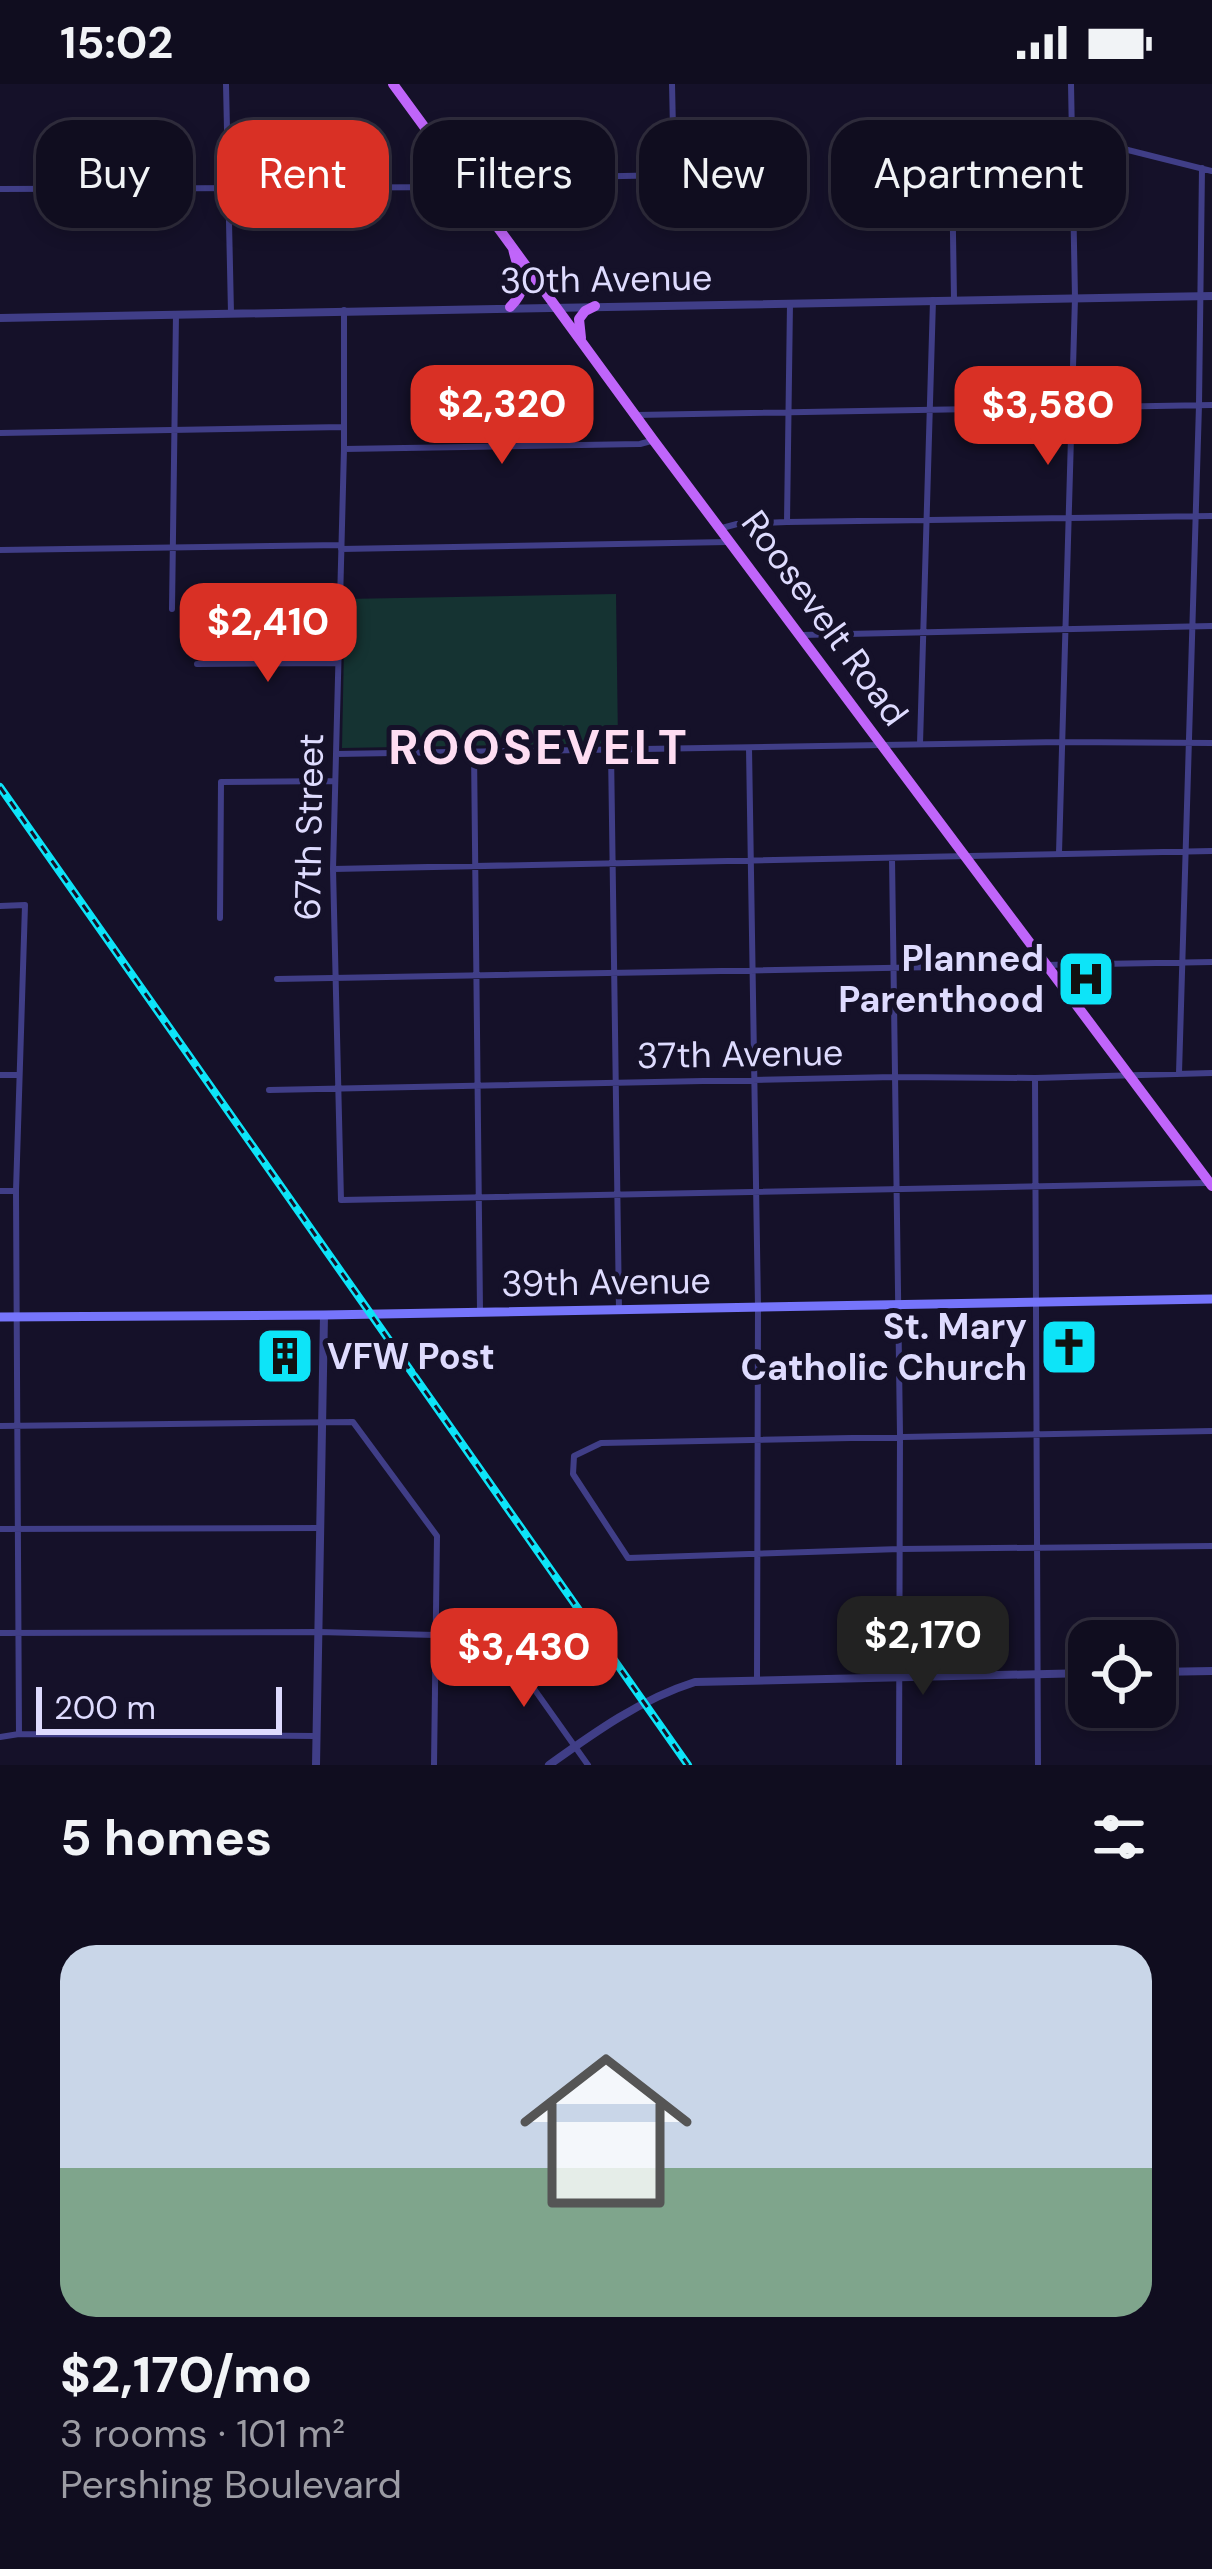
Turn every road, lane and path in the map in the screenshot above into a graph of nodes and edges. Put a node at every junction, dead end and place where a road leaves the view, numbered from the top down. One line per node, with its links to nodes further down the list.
1 (226, 84): 5 (street)
2 (393, 84): 6 (main road, Roosevelt Road)
3 (672, 84): 11 (street)
4 (1071, 84): 7 (street)
5 (227, 120)
6 (420, 120)
7 (1072, 120)
8 (1126, 150): 9 (street)
9 (1202, 169): 10 (street); 19 (street)
10 (1212, 171)
11 (615, 178)
12 (217, 188): 13 (street)
13 (0, 189)
14 (230, 228): 29 (street)
15 (500, 228): 18 (main road, Roosevelt Road)
16 (953, 228): 22 (street)
17 (1074, 228): 21 (street)
18 (512, 245): 25 (main road, Roosevelt Road); 27 (main road)
19 (1199, 296): 20 (street, 30th Avenue); 21 (street, 30th Avenue); 33 (street)
20 (1212, 296)
21 (1075, 298): 22 (street, 30th Avenue); 35 (street)
22 (954, 299): 23 (street, 30th Avenue)
23 (933, 300): 24 (street, 30th Avenue); 36 (street)
24 (790, 303): 26 (street, 30th Avenue); 37 (street)
25 (556, 306): 26 (street, 30th Avenue); 27 (street, 30th Avenue); 32 (main road, Roosevelt Road)
26 (595, 306): 32 (main road)
27 (510, 307): 28 (street, 30th Avenue)
28 (344, 310): 29 (street, 30th Avenue); 39 (street, 67th Street)
29 (231, 313): 30 (street, 30th Avenue)
30 (176, 314): 31 (street, 30th Avenue); 40 (street)
31 (0, 318)
32 (582, 341): 38 (main road, Roosevelt Road)
33 (1199, 405): 34 (street); 35 (street); 45 (street)
34 (1212, 405)
35 (1071, 407): 36 (street); 46 (street)
36 (930, 410): 37 (street); 47 (street)
37 (788, 413): 38 (street); 48 (street)
38 (636, 415): 42 (main road, Roosevelt Road)
39 (344, 427): 40 (street); 43 (street, 67th Street)
40 (175, 429): 41 (street); 52 (street)
41 (0, 433)
42 (654, 440): 43 (street); 49 (main road, Roosevelt Road)
43 (344, 449): 51 (street, 67th Street)
44 (1212, 516): 45 (street)
45 (1195, 517): 46 (street); 55 (street)
46 (1068, 518): 47 (street); 57 (street)
47 (927, 520): 48 (street); 58 (street)
48 (787, 522): 49 (street)
49 (722, 528): 50 (main road, Roosevelt Road)
50 (732, 542): 51 (street); 59 (main road, Roosevelt Road)
51 (341, 547): 52 (street); 60 (street, 67th Street)
52 (172, 548): 53 (street); 54 (street)
53 (0, 550)
54 (172, 609)
55 (1192, 626): 56 (street); 57 (street); 65 (street)
56 (1212, 626)
57 (1064, 629): 58 (street); 62 (street)
58 (923, 633): 59 (street); 64 (street)
59 (801, 634): 66 (main road, Roosevelt Road)
60 (338, 663): 61 (street); 70 (street, 67th Street)
61 (197, 664)
62 (1061, 742): 64 (street); 65 (street); 74 (street)
63 (1212, 742): 65 (street)
64 (920, 744): 66 (street)
65 (1188, 744): 72 (street)
66 (880, 745): 67 (street); 75 (main road, Roosevelt Road)
67 (749, 748): 69 (street); 77 (street)
68 (474, 751): 69 (street); 70 (street); 79 (street)
69 (611, 751): 78 (street)
70 (336, 754): 71 (street, 67th Street)
71 (335, 781): 80 (street, 67th Street); 82 (street)
72 (1184, 851): 73 (street); 74 (street); 83 (street)
73 (1212, 851)
74 (1059, 853): 75 (street)
75 (962, 854): 76 (street); 85 (main road, Roosevelt Road)
76 (892, 858): 77 (street); 86 (street)
77 (752, 861): 78 (street); 87 (street)
78 (612, 862): 79 (street); 88 (street)
79 (476, 865): 80 (street); 89 (street)
80 (333, 869): 90 (street, 67th Street)
81 (0, 906): 96 (street)
82 (220, 918)
83 (1182, 962): 84 (street); 85 (street); 93 (street)
84 (1212, 962)
85 (1047, 964): 86 (street); 94 (main road, Roosevelt Road)
86 (893, 968): 87 (street); 97 (street)
87 (754, 970): 88 (street); 99 (street)
88 (613, 974): 89 (street); 100 (street)
89 (477, 976): 90 (street); 101 (street)
90 (335, 978): 91 (street); 102 (street, 67th Street)
91 (277, 979)
92 (1212, 1072): 93 (street, 37th Avenue)
93 (1179, 1073): 94 (street, 37th Avenue)
94 (1128, 1074): 98 (street, 37th Avenue); 104 (main road, Roosevelt Road)
95 (0, 1075): 96 (street)
96 (19, 1075): 108 (street)
97 (895, 1077): 98 (street, 37th Avenue); 99 (street, 37th Avenue); 106 (street)
98 (1035, 1078): 105 (street)
99 (756, 1080): 100 (street, 37th Avenue); 109 (street)
100 (616, 1084): 101 (street, 37th Avenue); 110 (street)
101 (478, 1085): 102 (street, 37th Avenue); 111 (street)
102 (338, 1089): 103 (street, 37th Avenue); 111 (street, 67th Street)
103 (269, 1090)
104 (1211, 1184): 105 (street)
105 (1036, 1187): 106 (street); 113 (street)
106 (896, 1189): 109 (street); 114 (street)
107 (0, 1191): 108 (street)
108 (16, 1191): 120 (street)
109 (757, 1191): 110 (street); 115 (street)
110 (617, 1193): 111 (street); 116 (street)
111 (479, 1197): 117 (street)
112 (1212, 1299): 113 (main road, 39th Avenue)
113 (1036, 1303): 114 (main road, 39th Avenue); 125 (street)
114 (898, 1304): 115 (main road, 39th Avenue); 126 (street)
115 (758, 1307): 116 (main road, 39th Avenue); 127 (street)
116 (619, 1310): 117 (main road, 39th Avenue)
117 (480, 1312): 118 (main road, 39th Avenue)
118 (324, 1315): 120 (main road, 39th Avenue); 121 (street)
119 (0, 1317): 120 (main road, 39th Avenue)
120 (16, 1317): 123 (street)
121 (323, 1422): 123 (street); 128 (street); 138 (street)
122 (0, 1426): 123 (street)
123 (16, 1426): 130 (street)
124 (1212, 1431): 125 (street)
125 (1036, 1434): 126 (street); 133 (street)
126 (900, 1436): 127 (street); 132 (street)
127 (758, 1438): 134 (street); 134 (street)
128 (321, 1528): 130 (street); 135 (street)
129 (0, 1529): 130 (street)
130 (17, 1529): 137 (street)
131 (1212, 1546): 133 (street)
132 (900, 1549): 133 (street); 134 (street); 143 (street)
133 (1037, 1549): 142 (street)
134 (758, 1555): 144 (street)
135 (319, 1632): 137 (street); 138 (street); 146 (street)
136 (0, 1633): 137 (street)
137 (18, 1633): 145 (street)
138 (435, 1635): 148 (street); 150 (street)
139 (1212, 1671): 140 (street)
140 (1176, 1672)
141 (1068, 1674): 142 (street)
142 (1037, 1675): 143 (street); 154 (street)
143 (899, 1676): 144 (street); 153 (street)
144 (757, 1678): 148 (street)
145 (19, 1734): 146 (street); 147 (street)
146 (315, 1736): 149 (street)
147 (0, 1737)
148 (576, 1746): 151 (street); 152 (street)
149 (316, 1765)
150 (434, 1765)
151 (549, 1765)
152 (588, 1765)
153 (898, 1765)
154 (1038, 1765)

